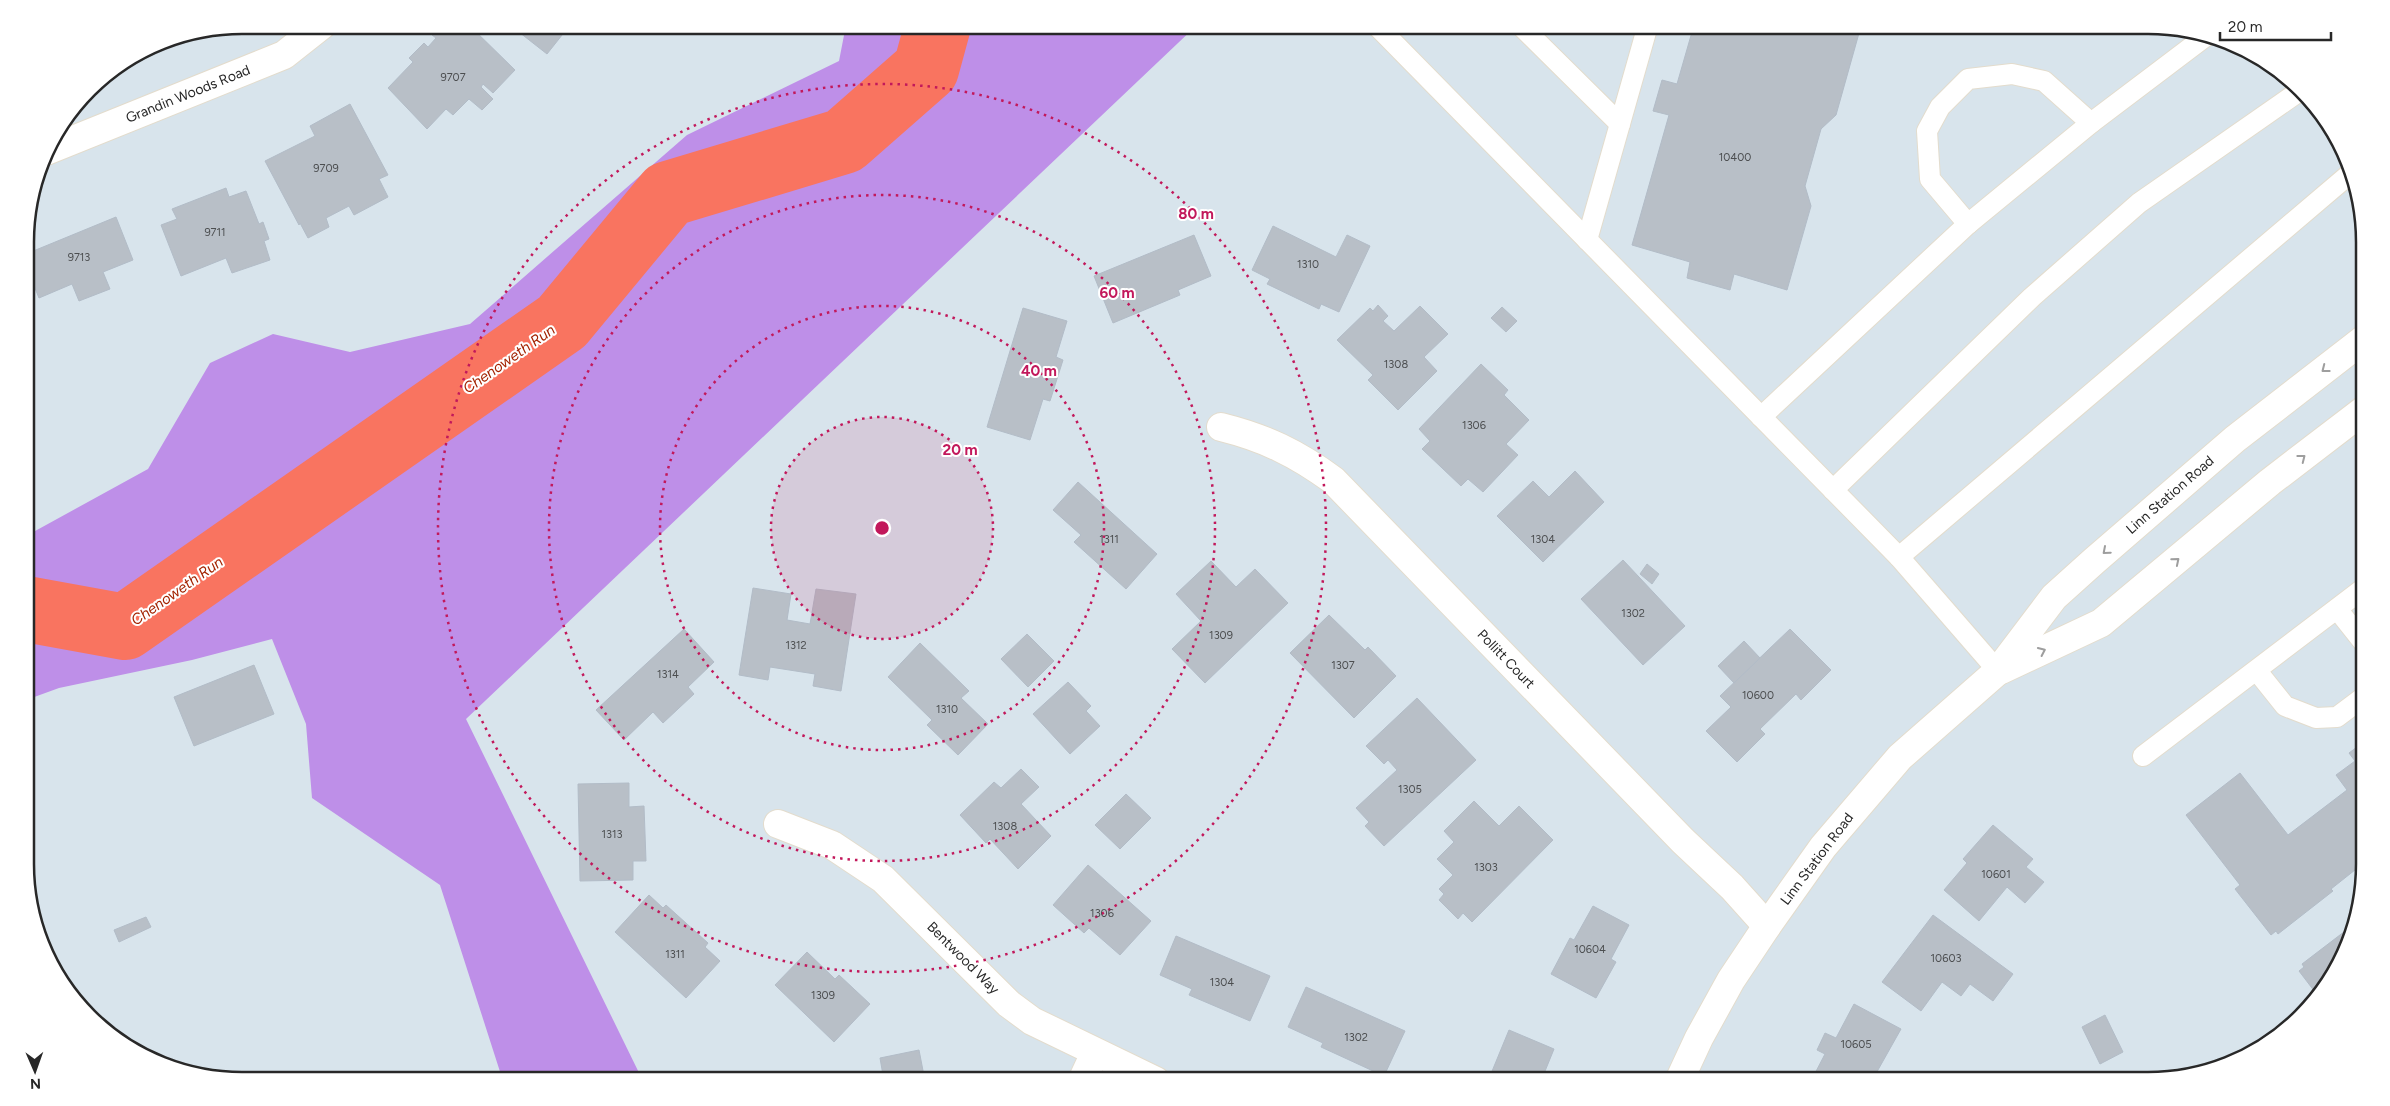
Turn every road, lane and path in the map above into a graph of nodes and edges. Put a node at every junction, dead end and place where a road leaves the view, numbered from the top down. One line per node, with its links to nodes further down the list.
1 (311, 34): 9 (street, Grandin Woods Road)
2 (1385, 34): 12 (lane)
3 (1529, 34): 8 (lane)
4 (1645, 34): 8 (lane)
5 (2200, 41): 7 (lane)
6 (2295, 95): 17 (lane)
7 (2091, 123): 11 (lane); 11 (lane)
8 (1620, 124): 12 (lane)
9 (57, 147)
10 (2346, 177): 18 (lane)
11 (1968, 224): 15 (lane)
12 (1587, 240): 15 (lane)
13 (2356, 345): 22 (street, Linn Station Road, one-way to 22)
14 (2356, 416): 22 (street, Linn Station Road, one-way to 14)
15 (1761, 417): 17 (lane)
16 (1221, 427): 27 (street, Pollitt Court)
17 (1833, 490): 18 (lane)
18 (1899, 557): 22 (lane)
19 (2356, 594): 20 (lane)
20 (2337, 609): 21 (lane); 23 (lane)
21 (2356, 633)
22 (1998, 671): 27 (street, Linn Station Road)
23 (2257, 672): 24 (lane); 25 (lane)
24 (2356, 702)
25 (2143, 756)
26 (778, 824): 28 (street, Bentwood Way)
27 (1767, 926): 31 (street, Linn Station Road)
28 (1094, 1053): 29 (street); 30 (street, Bentwood Way)
29 (1086, 1072)
30 (1136, 1072)
31 (1683, 1072)

